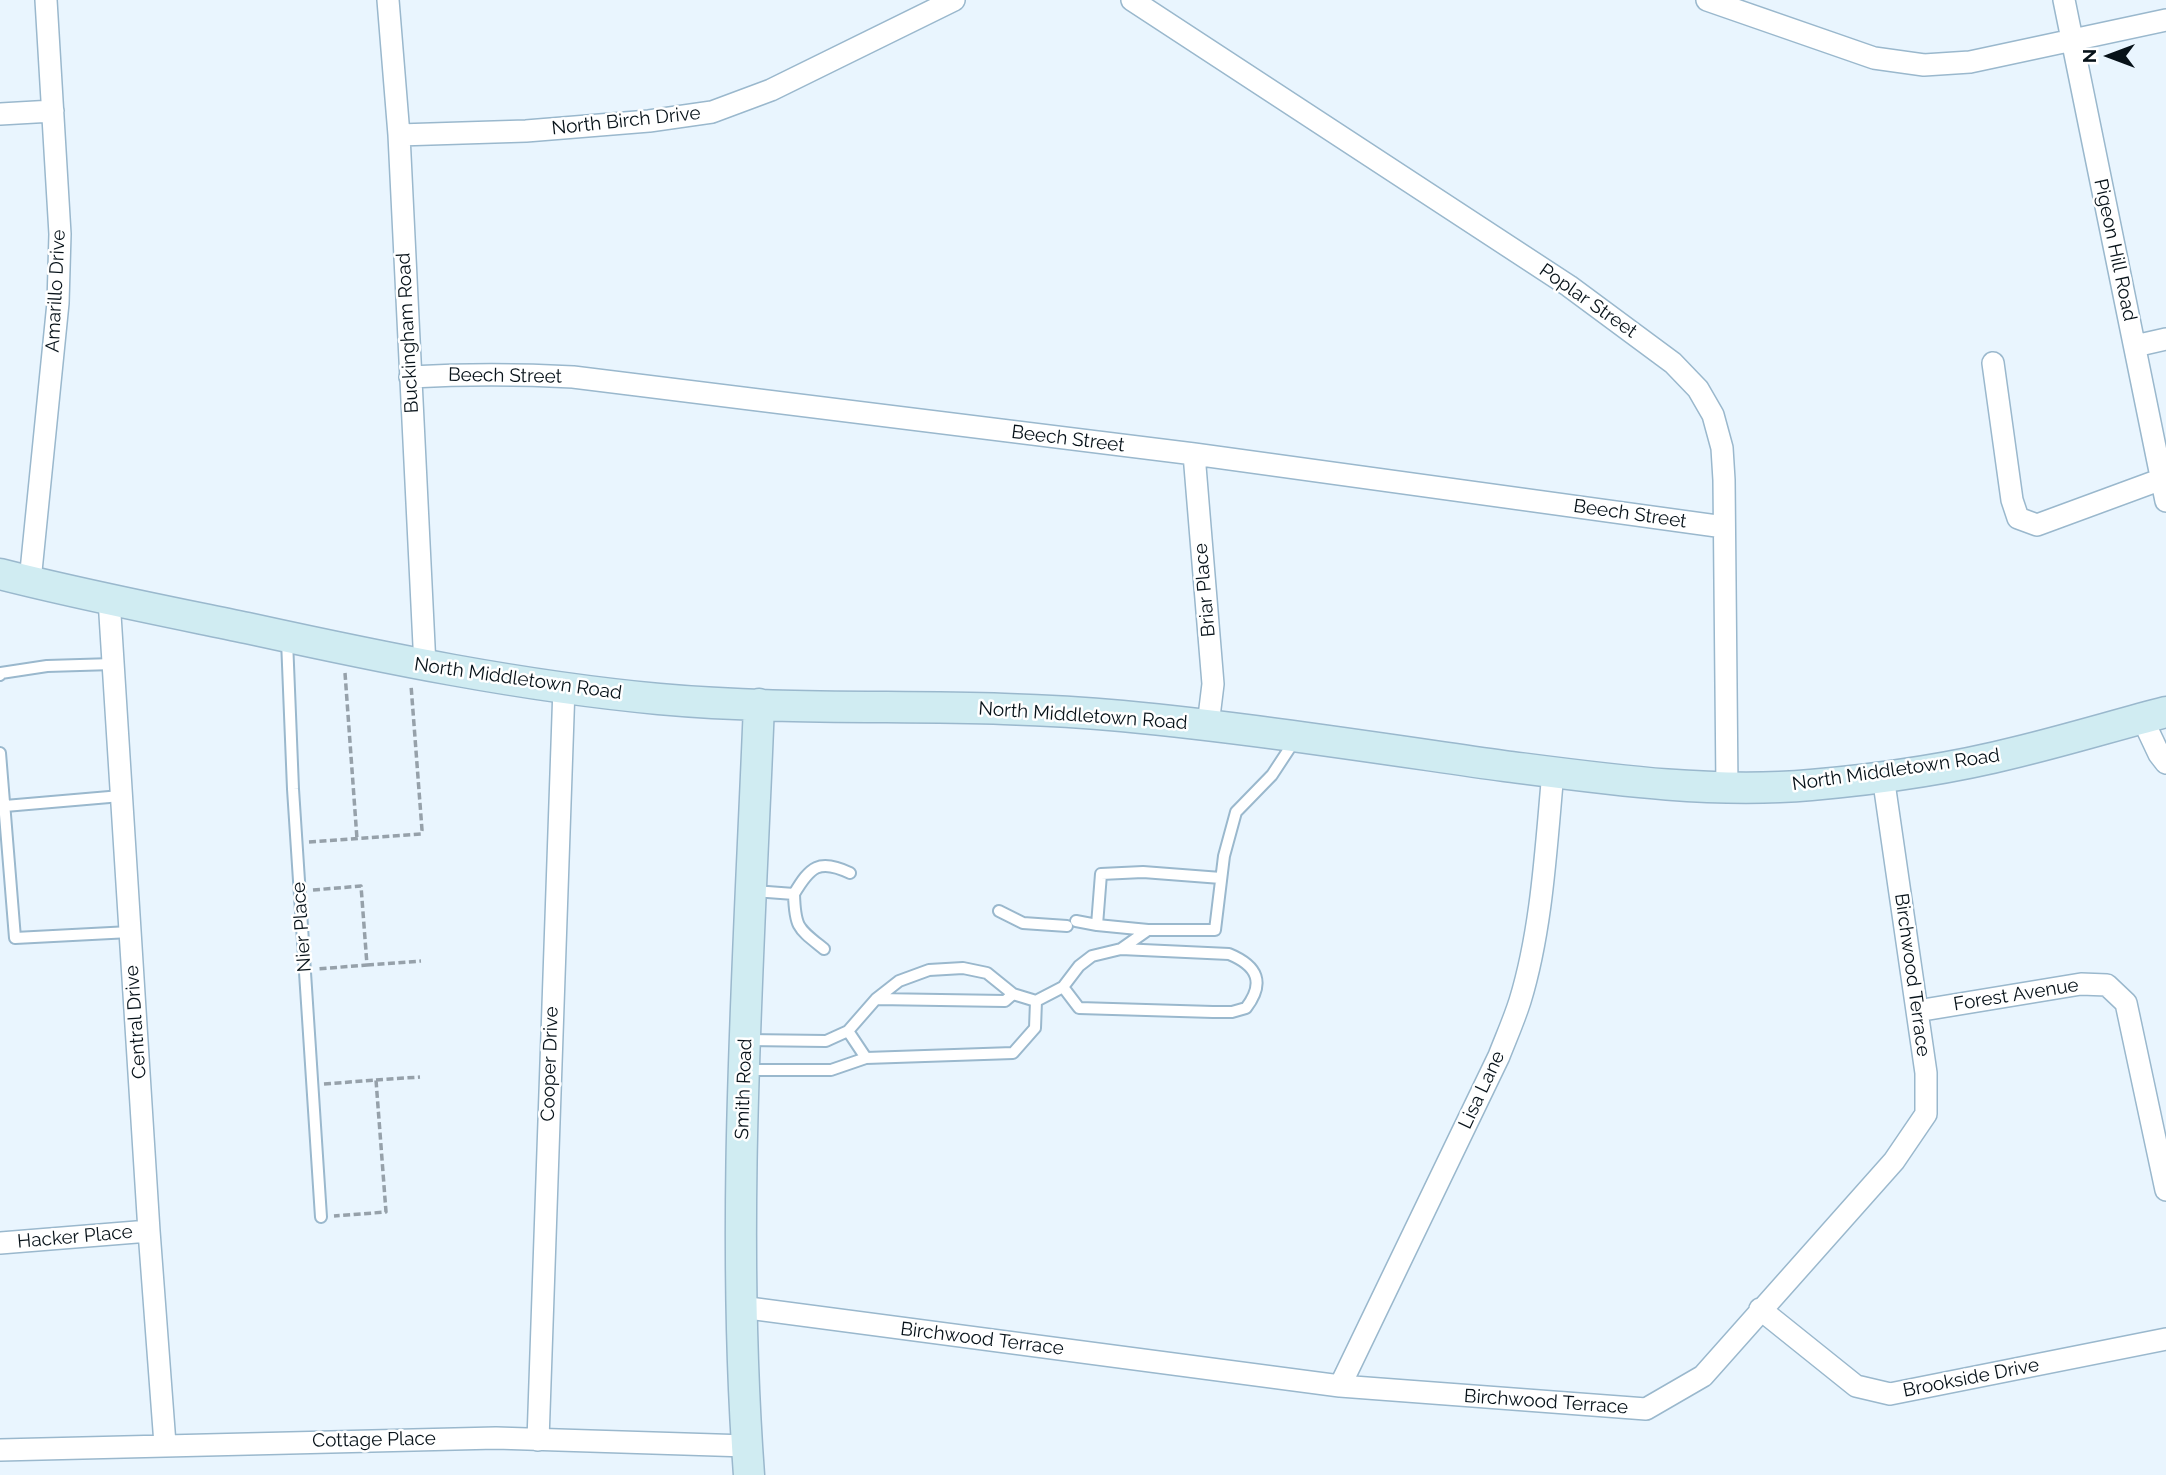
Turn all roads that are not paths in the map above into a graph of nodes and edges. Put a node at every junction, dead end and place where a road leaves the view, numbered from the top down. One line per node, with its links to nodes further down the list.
1 (46, 0): 9 (street, Amarillo Drive)
2 (388, 0): 11 (street, Buckingham Road)
3 (954, 0): 11 (street, North Birch Drive)
4 (1132, 0): 19 (street, Poplar Street)
5 (1707, 0): 8 (street)
6 (2064, 0): 8 (street, Pigeon Hill Road)
7 (2166, 20): 8 (street)
8 (2071, 40): 13 (street, Pigeon Hill Road)
9 (52, 111): 10 (street); 21 (street, Amarillo Drive)
10 (0, 114)
11 (399, 135): 15 (street, Buckingham Road)
12 (2166, 339): 13 (street)
13 (2134, 346): 17 (street, Pigeon Hill Road)
14 (1993, 363): 17 (street)
15 (410, 377): 16 (street, Beech Street); 26 (street, Buckingham Road)
16 (1194, 454): 19 (street, Beech Street); 30 (street, Briar Place)
17 (2162, 479): 18 (street, Pigeon Hill Road)
18 (2166, 500)
19 (1724, 527): 36 (street, Poplar Street)
20 (0, 574): 21 (street, North Middletown Road)
21 (30, 581): 22 (street, North Middletown Road)
22 (109, 599): 23 (street, North Middletown Road); 24 (street, Central Drive)
23 (287, 637): 26 (street, North Middletown Road); 59 (lane, Nier Place)
24 (113, 664): 25 (lane); 37 (street, Central Drive)
25 (0, 674)
26 (418, 675): 27 (street, North Middletown Road)
27 (564, 687): 28 (street, North Middletown Road); 66 (street, Cooper Drive)
28 (759, 704): 30 (street, North Middletown Road); 41 (street, Smith Road)
29 (2154, 715): 33 (street); 35 (street, North Middletown Road)
30 (1208, 725): 31 (street, North Middletown Road)
31 (1296, 737): 34 (street, North Middletown Road); 40 (lane)
32 (0, 753): 38 (lane)
33 (2166, 763)
34 (1553, 772): 36 (street, North Middletown Road); 65 (street, Lisa Lane)
35 (1883, 776): 36 (street, North Middletown Road); 53 (street, Birchwood Terrace)
36 (1727, 788)
37 (121, 796): 38 (lane); 46 (street, Central Drive)
38 (5, 806): 46 (lane)
39 (850, 873): 42 (lane)
40 (1221, 878): 44 (lane); 45 (lane)
41 (751, 891): 42 (lane); 55 (street, Smith Road)
42 (794, 894): 47 (lane)
43 (999, 911): 44 (lane)
44 (1097, 925): 45 (lane)
45 (1148, 930): 48 (lane)
46 (130, 932): 60 (street, Central Drive)
47 (824, 949)
48 (1121, 949): 49 (lane); 49 (lane)
49 (1063, 987): 52 (lane)
50 (1013, 994): 51 (lane); 51 (lane); 52 (lane)
51 (876, 999): 54 (lane)
52 (1036, 1001): 56 (lane)
53 (1917, 1011): 58 (street, Forest Avenue); 63 (street, Birchwood Terrace)
54 (848, 1031): 55 (lane); 56 (lane)
55 (746, 1040): 57 (street, Smith Road)
56 (866, 1058): 57 (lane)
57 (745, 1070): 62 (street, Smith Road)
58 (2166, 1190)
59 (321, 1217)
60 (149, 1231): 61 (street, Hacker Place); 67 (street, Central Drive)
61 (0, 1243)
62 (741, 1307): 65 (street, Birchwood Terrace); 69 (street, Smith Road)
63 (1760, 1310): 64 (street, Brookside Drive); 65 (street, Birchwood Terrace)
64 (2166, 1339)
65 (1340, 1386)
66 (538, 1440): 67 (street, Cottage Place); 69 (street, Cottage Place)
67 (165, 1444): 68 (street, Cottage Place)
68 (0, 1450)
69 (748, 1461)

